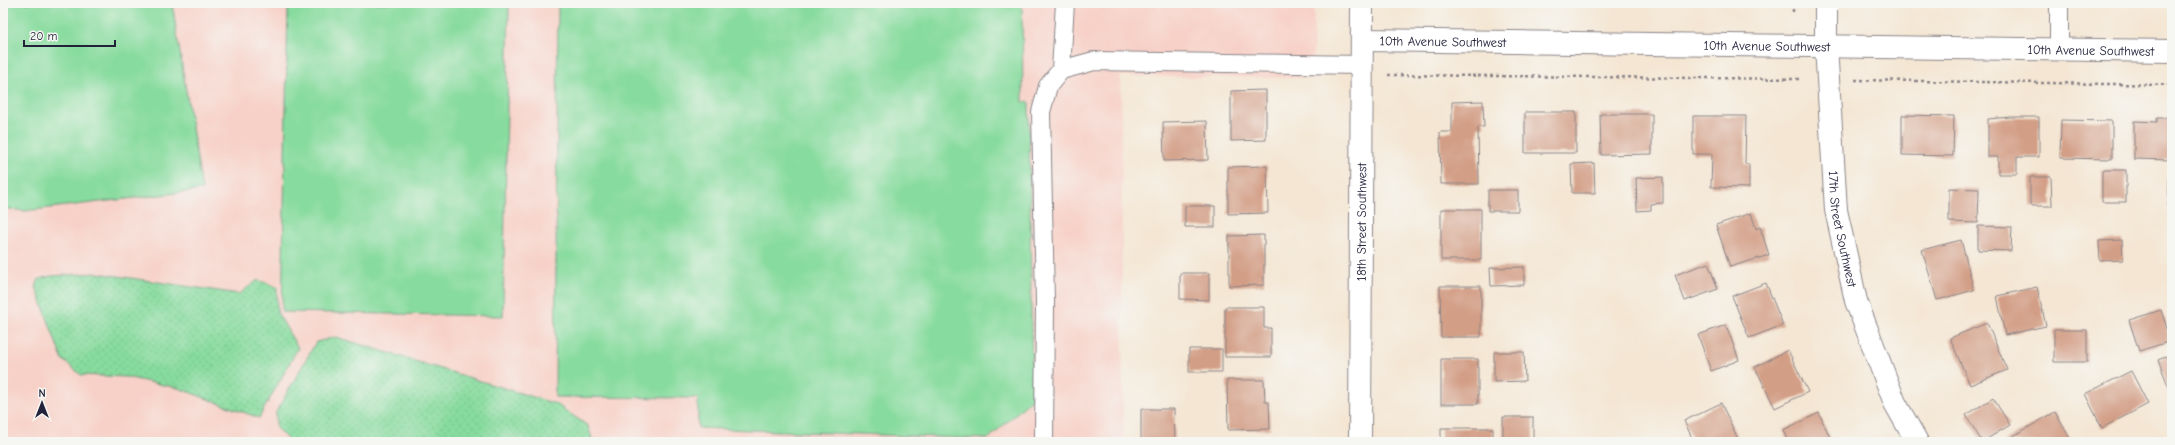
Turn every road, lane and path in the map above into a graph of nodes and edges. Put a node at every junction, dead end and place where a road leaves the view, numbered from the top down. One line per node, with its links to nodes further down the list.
1 (1065, 3): 12 (lane)
2 (1362, 3): 7 (street, 18th Street Southwest)
3 (1793, 3): 6 (path)
4 (1826, 3): 8 (street, 17th Street Southwest)
5 (2059, 3): 9 (lane)
6 (1793, 12)
7 (1362, 40): 8 (street, 10th Avenue Southwest); 11 (street, 18th Street Southwest)
8 (1826, 46): 9 (street, 10th Avenue Southwest); 18 (street, 17th Street Southwest)
9 (2059, 49): 10 (street, 10th Avenue Southwest)
10 (2172, 51)
11 (1362, 65): 12 (lane); 13 (path); 17 (street, 18th Street Southwest)
12 (1061, 70): 16 (lane)
13 (1802, 79)
14 (1847, 80): 15 (path)
15 (2172, 85)
16 (1044, 442)
17 (1360, 442)
18 (1917, 442)

